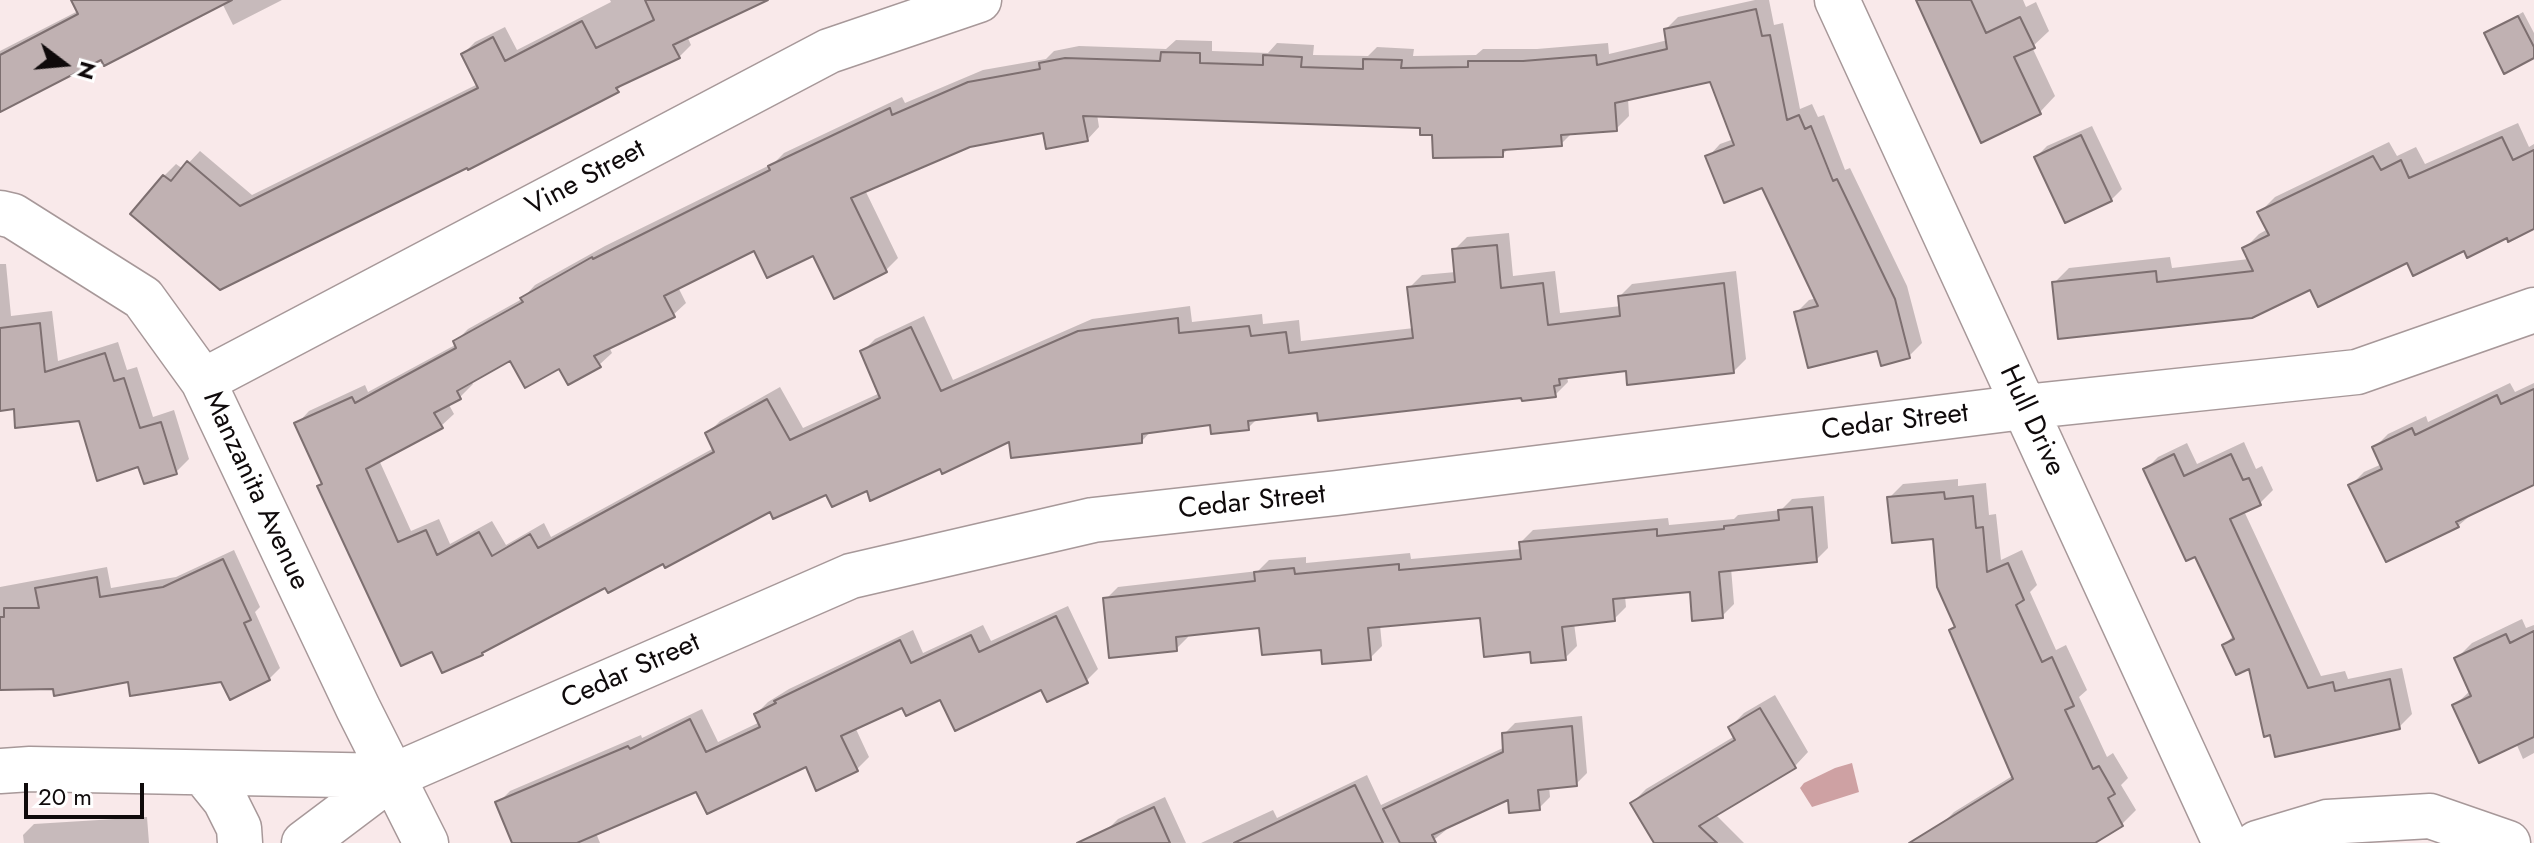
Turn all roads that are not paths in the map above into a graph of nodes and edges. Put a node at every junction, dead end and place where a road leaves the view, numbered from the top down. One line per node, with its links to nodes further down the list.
1 (979, 0): 5 (street, Vine Street)
2 (1837, 0): 6 (street, Hull Drive)
3 (0, 213): 5 (street, Manzanita Avenue)
4 (2534, 310): 6 (street, Cedar Street)
5 (203, 381): 9 (street, Manzanita Avenue)
6 (2024, 407): 9 (street, Cedar Street); 13 (street, Hull Drive)
7 (0, 771): 8 (street, Cedar Street)
8 (204, 774): 9 (street, Cedar Street); 10 (street)
9 (393, 776): 11 (street); 12 (street, Manzanita Avenue)
10 (240, 843)
11 (304, 843)
12 (426, 843)
13 (2225, 843)
14 (2257, 843): 15 (street)
15 (2508, 843)

